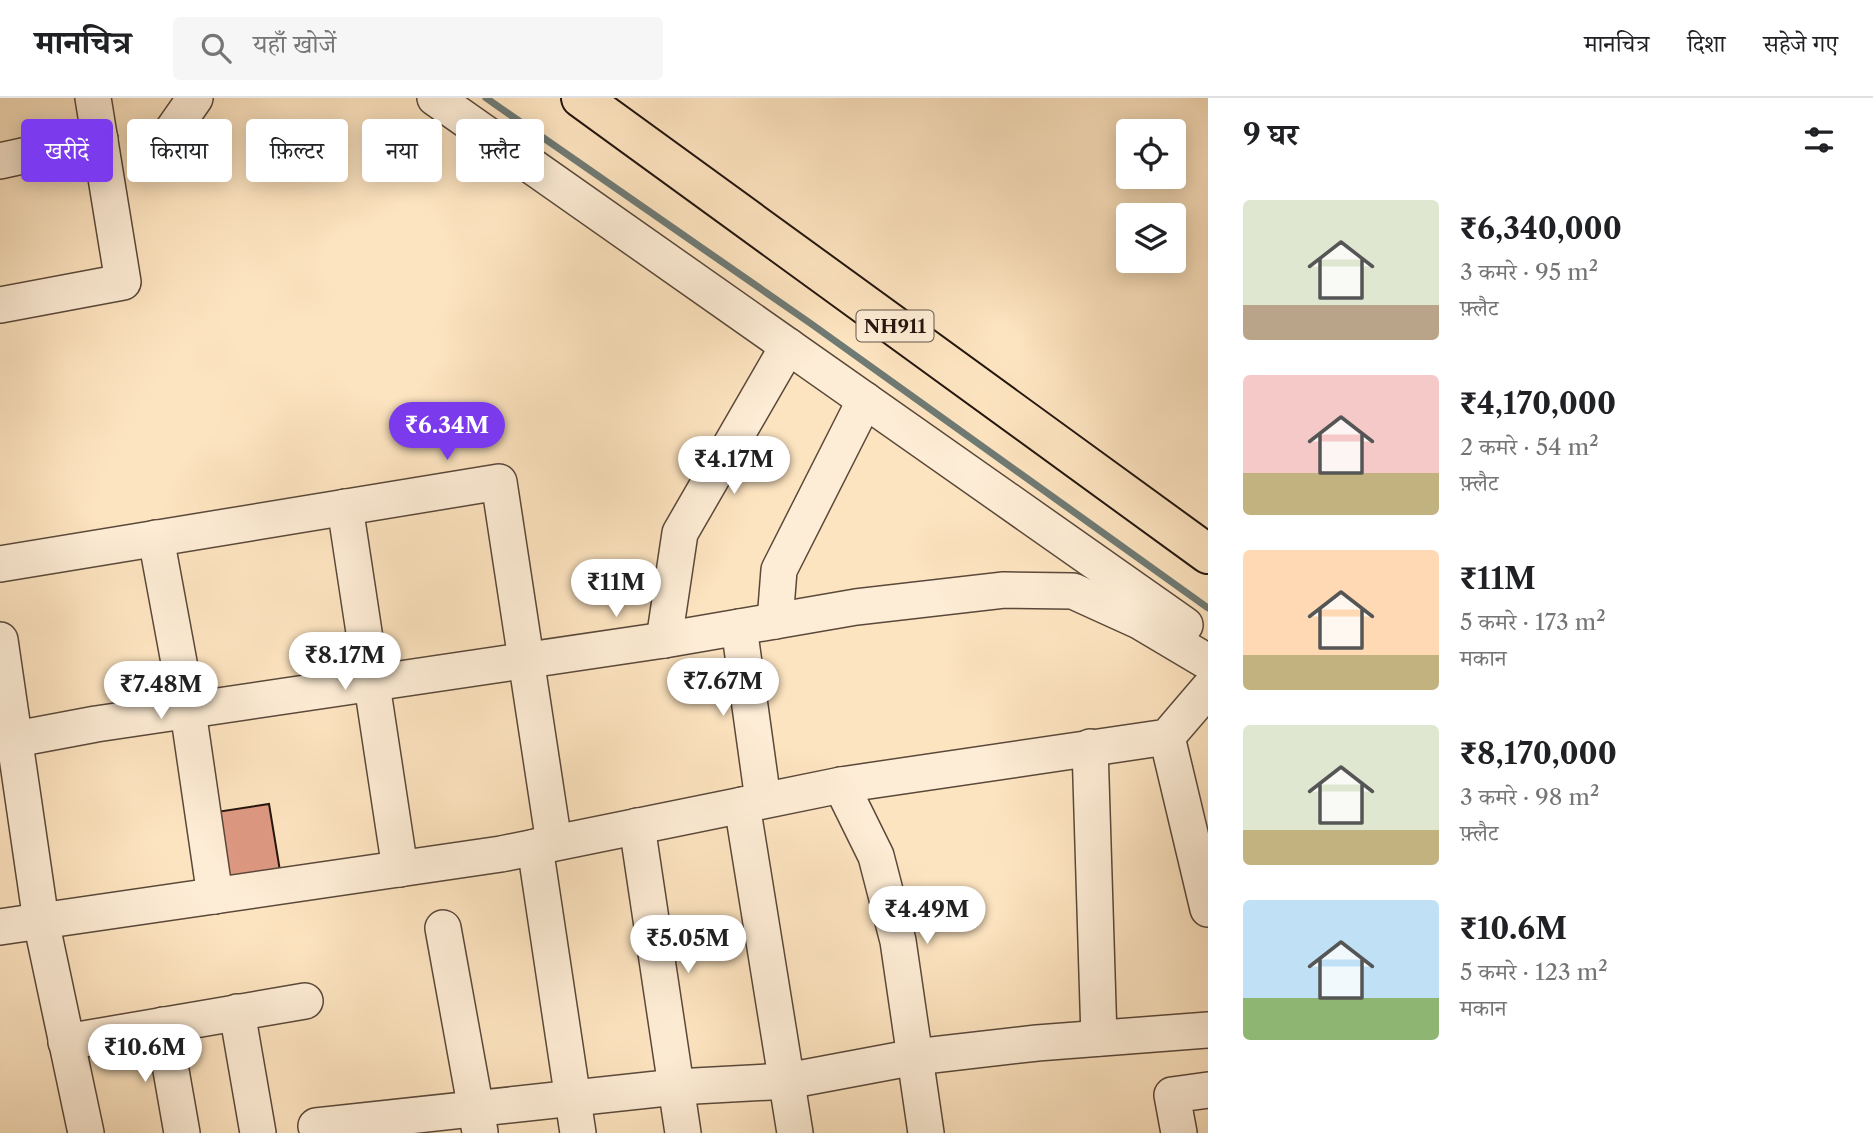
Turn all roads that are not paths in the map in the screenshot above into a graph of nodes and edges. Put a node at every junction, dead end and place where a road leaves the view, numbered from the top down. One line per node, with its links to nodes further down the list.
1 (93, 98): 5 (street)
2 (195, 98): 6 (street)
3 (435, 98): 11 (street)
4 (581, 98): 15 (highway, NH911)
5 (97, 119)
6 (180, 119)
7 (21, 156): 8 (street)
8 (0, 161)
9 (107, 182): 10 (street)
10 (0, 305)
11 (788, 346): 12 (street); 20 (street)
12 (865, 400): 17 (street); 21 (street)
13 (345, 507): 14 (street); 22 (street); 24 (street)
14 (156, 538): 16 (street); 26 (street)
15 (1208, 554)
16 (0, 564)
17 (775, 621): 18 (street); 23 (street)
18 (739, 627): 20 (street); 31 (street)
19 (0, 640): 28 (street)
20 (664, 640): 22 (street)
21 (1208, 641)
22 (525, 661): 24 (street); 33 (street)
23 (1208, 662)
24 (372, 683): 26 (street); 34 (street)
25 (1208, 689): 27 (street)
26 (188, 710): 28 (street); 35 (street)
27 (1167, 737): 29 (street); 36 (street)
28 (7, 740): 37 (street)
29 (1090, 747): 30 (street); 44 (street)
30 (841, 785): 31 (street); 46 (street)
31 (753, 803): 32 (street); 47 (street)
32 (637, 826): 33 (street); 48 (street)
33 (544, 845): 34 (street); 50 (street)
34 (400, 869): 35 (street)
35 (215, 896): 37 (street)
36 (1208, 909)
37 (41, 921): 38 (street); 45 (street)
38 (0, 927)
39 (443, 928): 51 (street)
40 (306, 1000): 41 (street)
41 (237, 1012): 42 (street); 55 (street)
42 (163, 1025): 45 (street); 54 (street)
43 (1208, 1030): 44 (street)
44 (1099, 1038): 46 (street)
45 (66, 1042): 53 (street)
46 (915, 1057): 47 (street); 59 (street)
47 (787, 1082): 48 (street); 58 (street)
48 (676, 1087): 50 (street); 57 (street)
49 (1208, 1090): 60 (street)
50 (572, 1099): 51 (street); 56 (street)
51 (479, 1121): 52 (street)
52 (316, 1126)
53 (86, 1133)
54 (182, 1133)
55 (258, 1133)
56 (578, 1133)
57 (683, 1133)
58 (795, 1133)
59 (926, 1133)
60 (1179, 1133)

